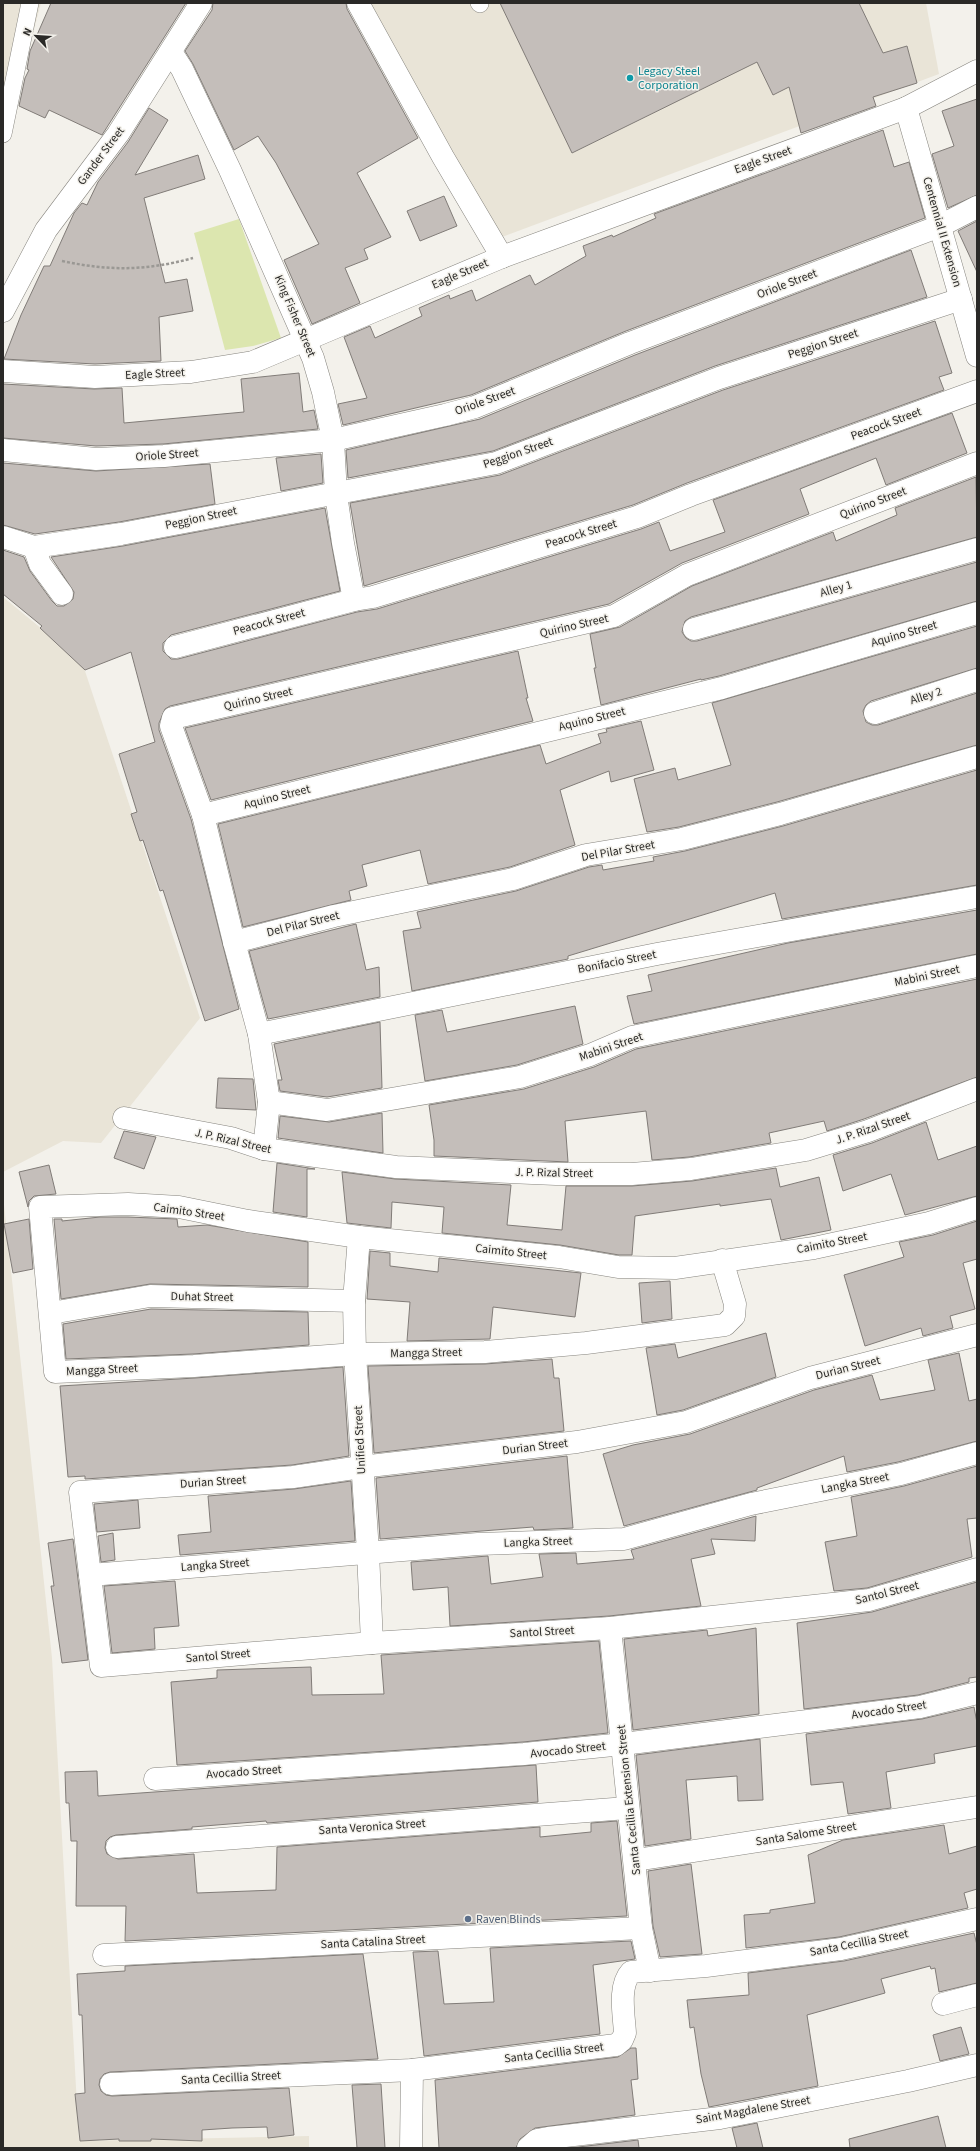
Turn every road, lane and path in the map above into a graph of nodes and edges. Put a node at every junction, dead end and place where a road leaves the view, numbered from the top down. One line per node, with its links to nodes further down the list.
1 (30, 3): 7 (lane)
2 (201, 3): 4 (street, Gander Street)
3 (358, 3): 11 (street)
4 (171, 52): 10 (street, Gander Street); 15 (street, King Fisher Street)
5 (977, 71): 6 (street, Eagle Street)
6 (906, 108): 9 (street, Centennial II Extension); 11 (street, Eagle Street)
7 (3, 134)
8 (977, 208): 9 (street, Oriole Street)
9 (940, 226): 13 (street, Centennial II Extension); 19 (street, Oriole Street)
10 (32, 253): 12 (path); 14 (street, Gander Street)
11 (502, 257): 15 (street, Eagle Street)
12 (193, 258)
13 (961, 299): 16 (street, Centennial II Extension); 22 (street, Peggion Street)
14 (3, 311)
15 (306, 340): 17 (street, Eagle Street); 19 (street, King Fisher Street)
16 (977, 356)
17 (3, 371)
18 (977, 391): 27 (street, Peacock Street)
19 (333, 440): 20 (street, Oriole Street); 22 (street, King Fisher Street)
20 (3, 450)
21 (977, 463): 34 (street, Quirino Street)
22 (336, 494): 24 (street, Peggion Street); 27 (street, King Fisher Street)
23 (3, 537): 24 (street)
24 (34, 547): 26 (street)
25 (977, 548): 29 (street, Alley 1)
26 (62, 594)
27 (354, 600): 30 (street, Peacock Street)
28 (977, 613): 34 (street, Aquino Street)
29 (694, 628)
30 (175, 647)
31 (977, 680): 32 (street, Alley 2)
32 (875, 713)
33 (977, 757): 36 (street, Del Pilar Street)
34 (203, 815): 36 (street)
35 (977, 896): 38 (street, Bonifacio Street)
36 (234, 942): 38 (street)
37 (977, 966): 40 (street, Mabini Street)
38 (259, 1034): 40 (street)
39 (977, 1089): 42 (street, J. P. Rizal Street)
40 (269, 1102): 42 (street)
41 (124, 1118): 42 (street, J. P. Rizal Street)
42 (264, 1149)
43 (977, 1208): 45 (street, Caimito Street)
44 (358, 1237): 45 (street, Caimito Street); 46 (street, Unified Street); 47 (street, Caimito Street)
45 (722, 1260): 49 (street, Mangga Street)
46 (354, 1300): 47 (street, Duhat Street); 49 (street, Unified Street)
47 (51, 1313): 49 (street, Mangga Street)
48 (977, 1336): 51 (street, Durian Street)
49 (355, 1354): 51 (street, Unified Street)
50 (977, 1453): 52 (street, Langka Street)
51 (361, 1467): 52 (street, Unified Street); 54 (street, Durian Street)
52 (368, 1552): 54 (street, Langka Street); 56 (street, Unified Street)
53 (977, 1569): 55 (street, Santol Street)
54 (90, 1575): 56 (street, Santol Street)
55 (610, 1628): 56 (street, Santol Street); 58 (street, Santa Cecillia Extension Street)
56 (372, 1643)
57 (977, 1693): 58 (street, Avocado Street)
58 (623, 1744): 59 (street, Avocado Street); 61 (street, Santa Cecillia Extension Street)
59 (155, 1779)
60 (977, 1807): 63 (street, Santa Salome Street)
61 (628, 1808): 62 (street, Santa Veronica Street); 63 (street, Santa Cecillia Extension Street)
62 (117, 1847)
63 (636, 1860): 65 (street, Santa Cecillia Extension Street)
64 (977, 1919): 67 (street, Santa Cecillia Street)
65 (641, 1928): 66 (street, Santa Catalina Street); 67 (street, Santa Cecillia Extension Street)
66 (104, 1955)
67 (650, 1971): 71 (street, Santa Cecillia Street)
68 (977, 1995): 69 (street)
69 (943, 2004)
70 (977, 2065): 73 (street, Saint Magdalene Street)
71 (412, 2070): 72 (street, Santa Cecillia Street); 74 (street)
72 (111, 2084)
73 (528, 2147)
74 (411, 2148)

